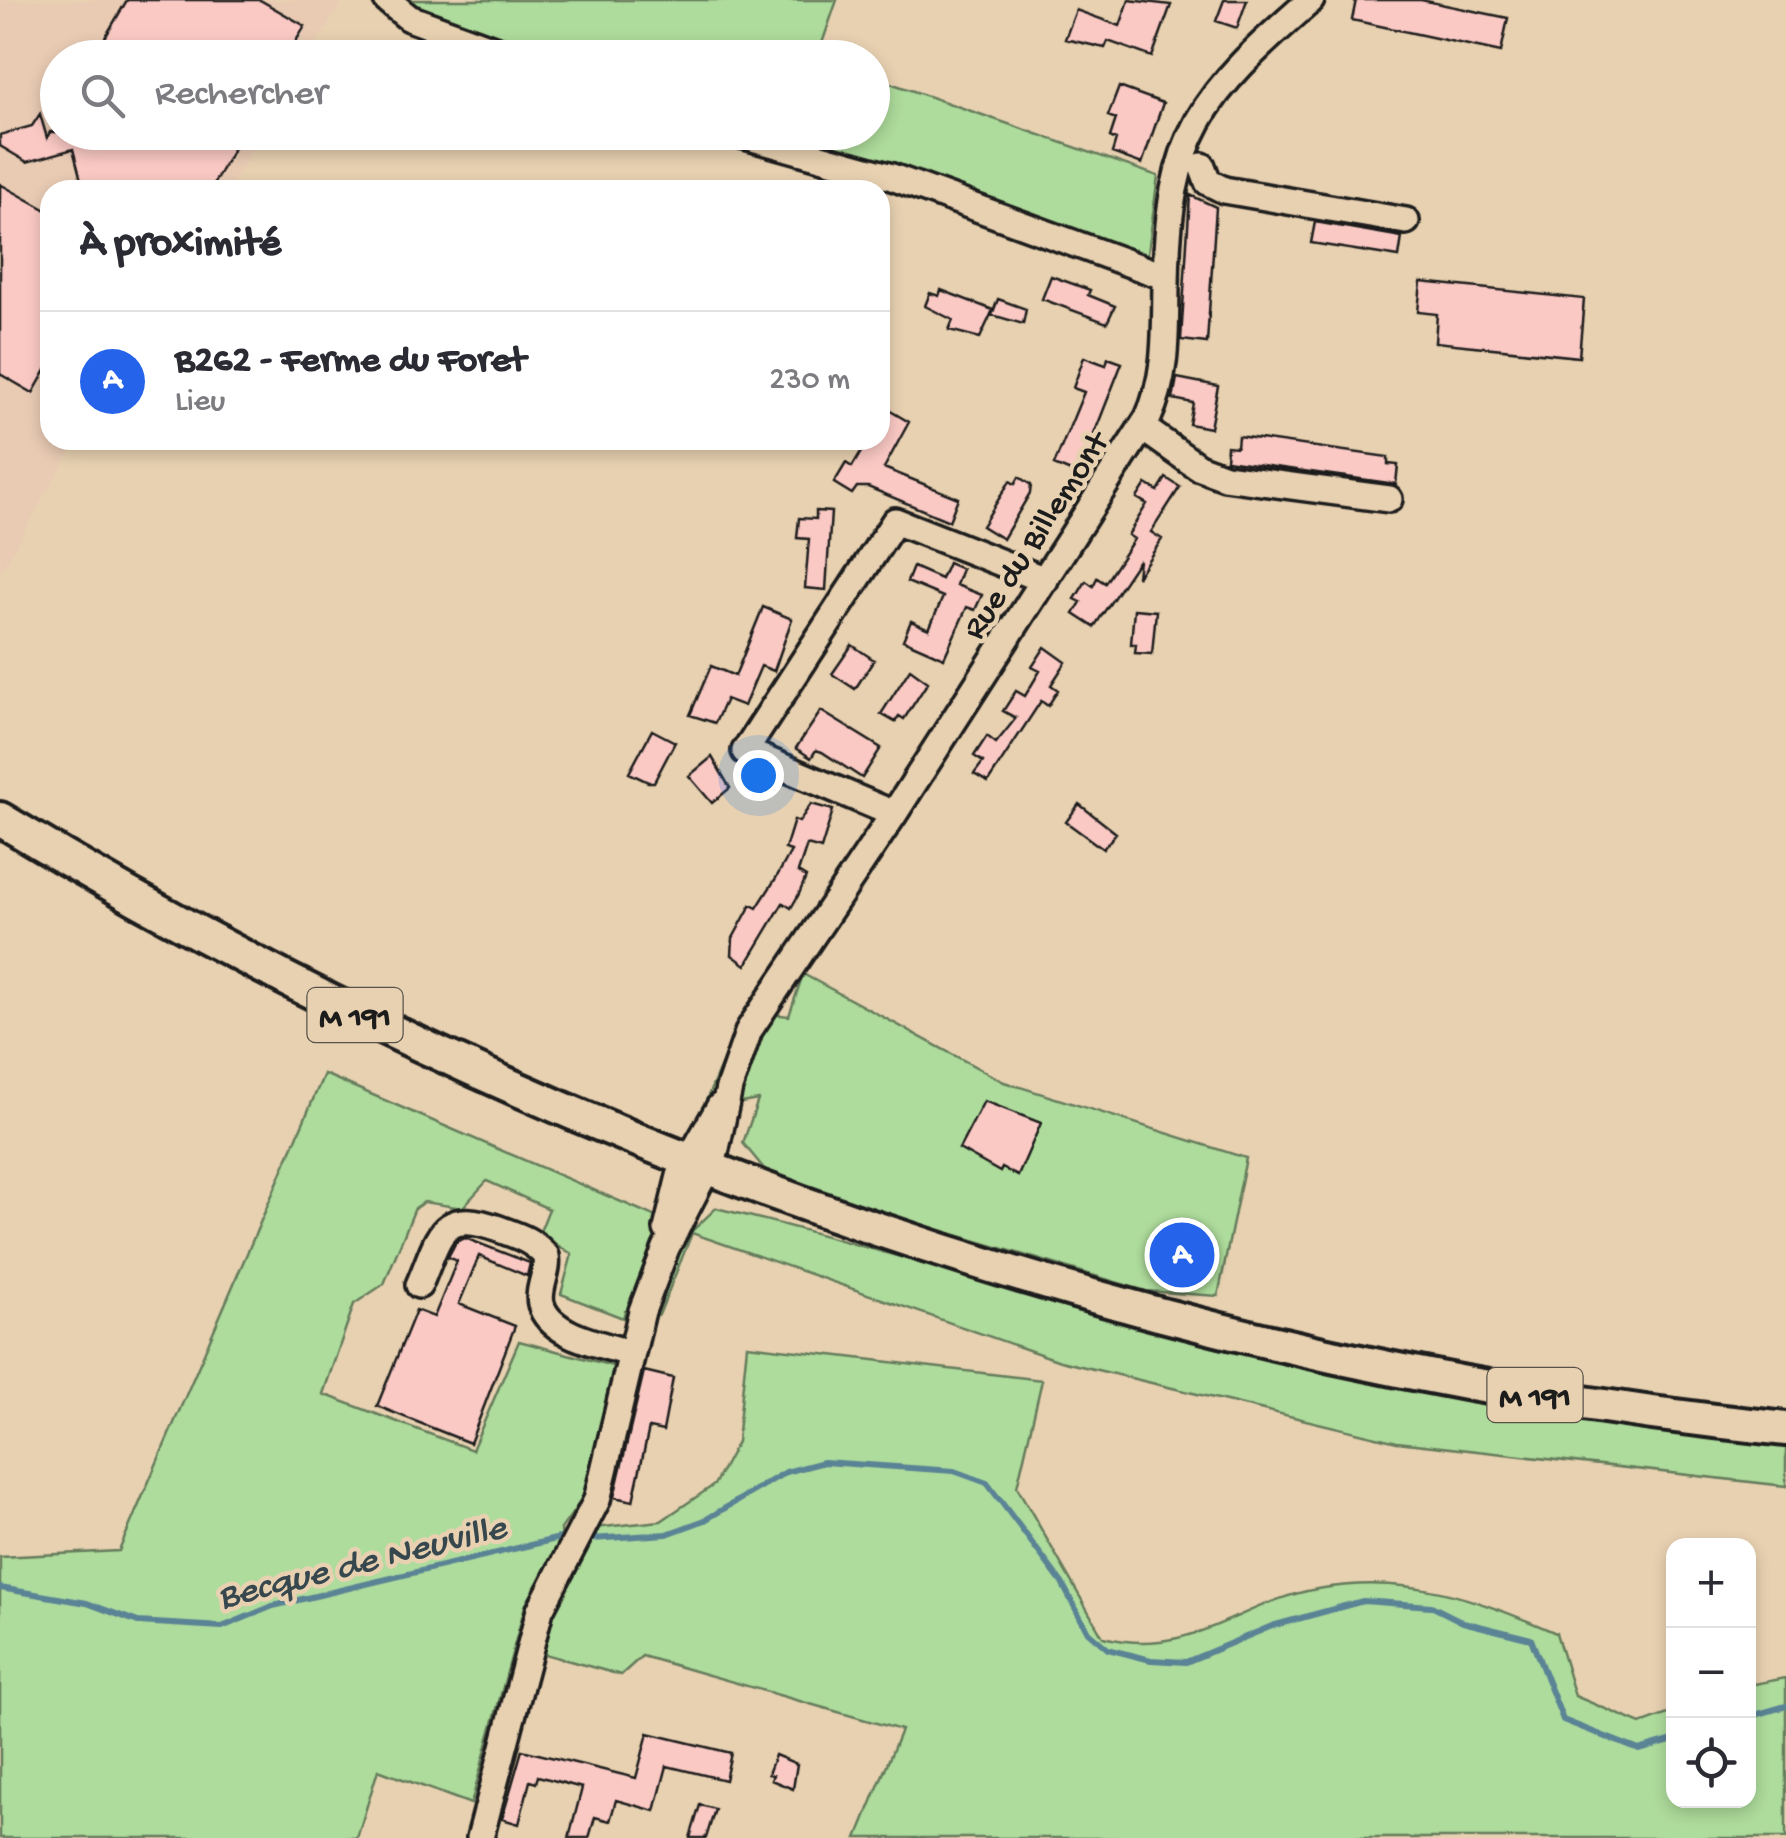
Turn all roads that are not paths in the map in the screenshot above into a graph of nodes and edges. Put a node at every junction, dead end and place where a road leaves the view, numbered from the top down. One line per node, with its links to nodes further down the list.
1 (386, 0): 3 (street)
2 (1311, 0): 7 (street, Rue du Billemont)
3 (468, 40)
4 (795, 150): 7 (street)
5 (1202, 166): 6 (street)
6 (1406, 222)
7 (1166, 277): 8 (street, Rue du Billemont)
8 (1142, 428): 9 (street); 10 (street, Rue du Billemont)
9 (1389, 499)
10 (1046, 580): 11 (street, Rue du Billemont); 11 (street)
11 (894, 814): 13 (street, Rue du Billemont)
12 (0, 819): 13 (main road, M 191)
13 (695, 1171): 15 (street, Rue du Billemont); 16 (main road, M 191)
14 (419, 1285): 15 (street)
15 (630, 1354): 17 (street, Rue du Billemont)
16 (1786, 1429)
17 (480, 1838)

